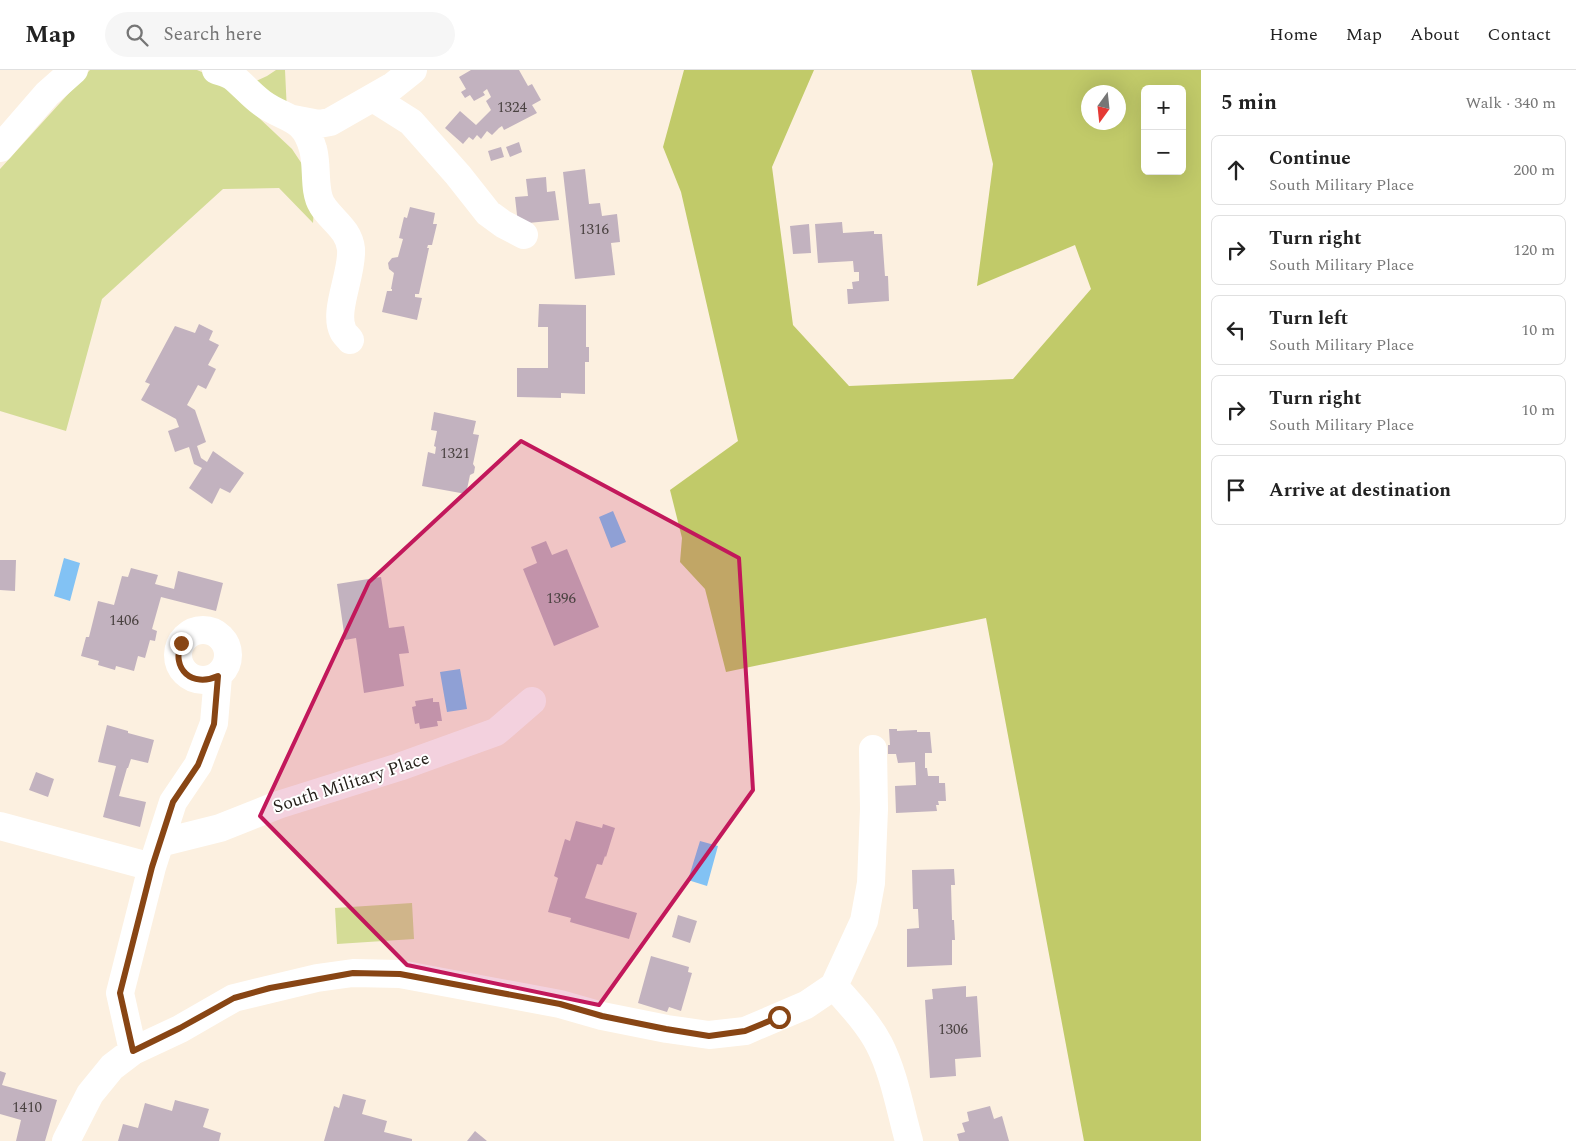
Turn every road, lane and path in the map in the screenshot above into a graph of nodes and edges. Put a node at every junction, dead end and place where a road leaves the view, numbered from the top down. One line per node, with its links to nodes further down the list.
1 (74, 70): 6 (street)
2 (413, 70): 4 (street)
3 (235, 72): 5 (street)
4 (373, 98): 5 (street); 7 (street)
5 (293, 119): 8 (street)
6 (0, 148)
7 (524, 235)
8 (350, 340)
9 (218, 676): 13 (street)
10 (532, 701): 13 (street, South Military Place)
11 (872, 749): 14 (street)
12 (0, 826): 13 (street, South Military Place)
13 (156, 855): 15 (street)
14 (834, 986): 15 (street); 17 (street)
15 (133, 1051): 16 (street)
16 (66, 1141)
17 (908, 1141)

